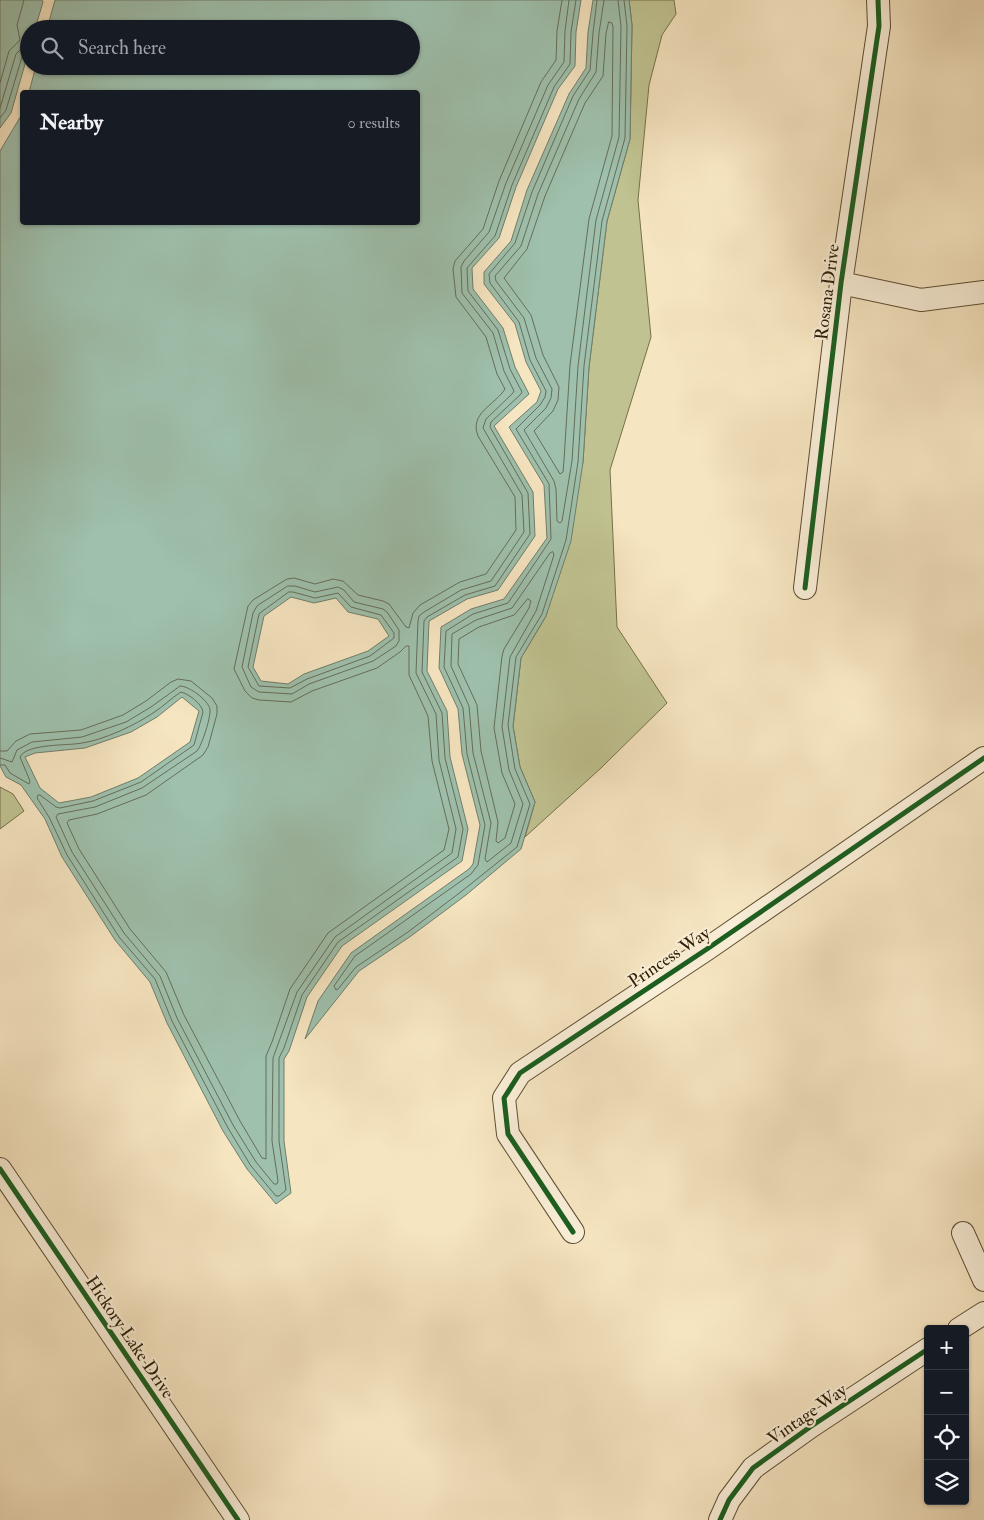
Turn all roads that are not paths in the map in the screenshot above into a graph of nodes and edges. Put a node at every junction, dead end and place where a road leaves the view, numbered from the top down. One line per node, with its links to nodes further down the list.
1 (878, 0): 2 (street, Rosana Drive)
2 (841, 283): 3 (street); 4 (street, Rosana Drive)
3 (984, 292)
4 (806, 588)
5 (984, 758): 7 (street, Princess Way)
6 (0, 1169): 13 (street, Hickory Lake Drive)
7 (573, 1232)
8 (963, 1233): 9 (street)
9 (984, 1280)
10 (984, 1313): 11 (street)
11 (965, 1325)
12 (924, 1353): 14 (street, Vintage Way)
13 (238, 1520)
14 (720, 1520)

